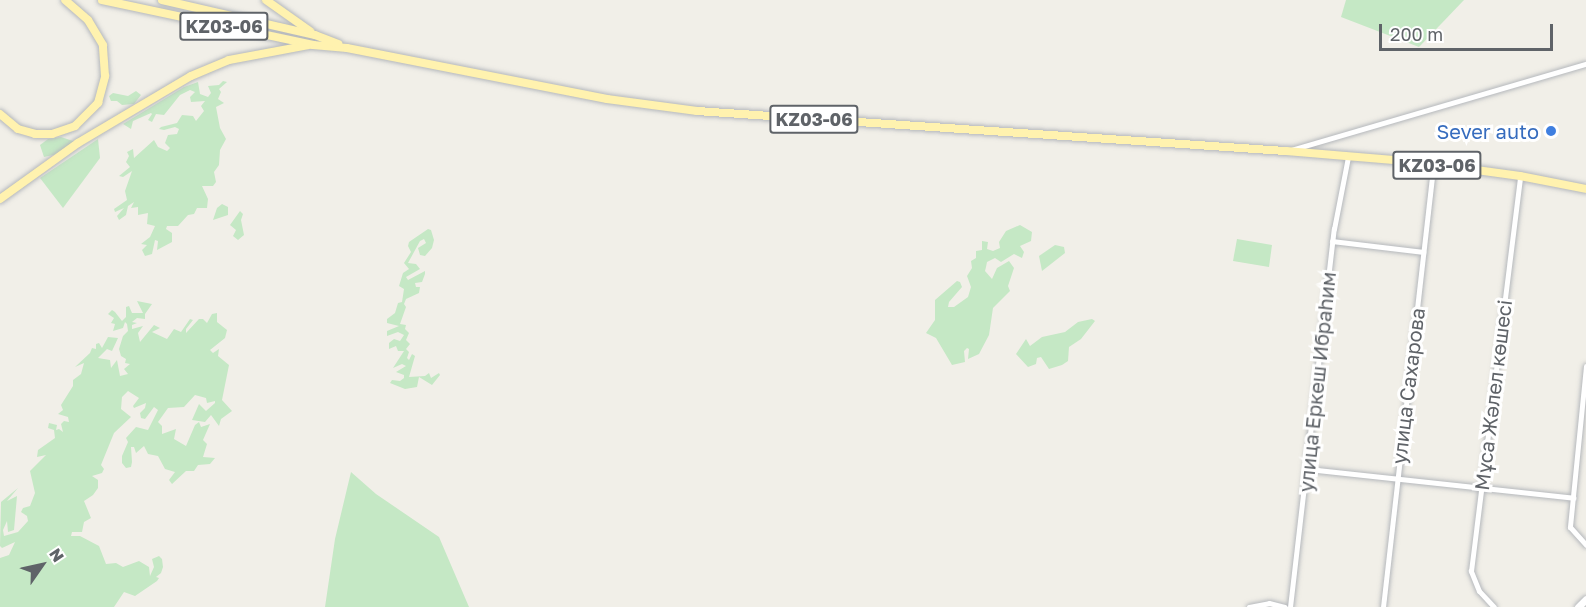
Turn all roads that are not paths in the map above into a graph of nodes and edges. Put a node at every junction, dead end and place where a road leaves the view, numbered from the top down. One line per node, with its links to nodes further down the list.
1 (65, 0): 9 (main road)
2 (102, 0): 6 (main road, KZ03-06)
3 (162, 0): 5 (main road, KZ03-06)
4 (266, 0): 5 (main road)
5 (315, 35): 7 (main road, KZ03-06)
6 (313, 45): 7 (main road, KZ03-06); 15 (main road)
7 (347, 48): 10 (main road, KZ03-06)
8 (1586, 64): 10 (street)
9 (0, 114)
10 (1286, 151): 11 (main road, KZ03-06)
11 (1348, 157): 12 (main road, KZ03-06); 16 (street, улица Еркеш Ибраһим)
12 (1433, 165): 13 (main road, KZ03-06); 17 (street, улица Сахарова)
13 (1520, 176): 14 (main road, KZ03-06); 23 (street, Мұса Жәлел көшесі)
14 (1586, 189)
15 (0, 199)
16 (1332, 240): 17 (street); 21 (street, улица Еркеш Ибраһим)
17 (1423, 252): 22 (street, улица Сахарова)
18 (1586, 366): 19 (street)
19 (1581, 402): 20 (street); 24 (street)
20 (1586, 408)
21 (1308, 469): 22 (street); 29 (street, улица Еркеш Ибраһим)
22 (1397, 480): 23 (street); 30 (street, улица Сахарова)
23 (1481, 488): 24 (street); 31 (street, Мұса Жәлел көшесі)
24 (1573, 498): 25 (street)
25 (1586, 545)
26 (1586, 599): 32 (street)
27 (1250, 607): 28 (street)
28 (1286, 607)
29 (1290, 607)
30 (1383, 607)
31 (1494, 607)
32 (1578, 607)

